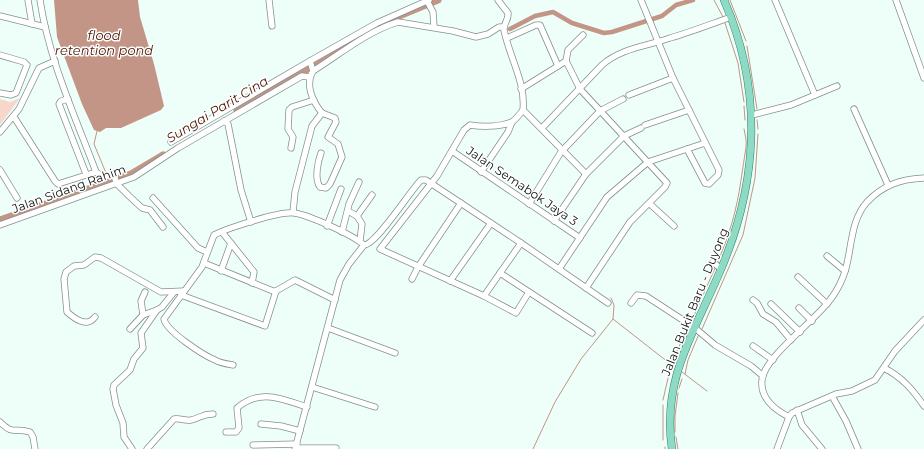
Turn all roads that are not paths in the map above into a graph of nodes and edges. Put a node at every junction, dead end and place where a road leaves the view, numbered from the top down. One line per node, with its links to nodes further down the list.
1 (28, 0): 12 (street)
2 (40, 0): 15 (street)
3 (269, 0): 14 (street)
4 (498, 0): 16 (street)
5 (641, 0): 19 (street)
6 (724, 0): 11 (main road, Jalan Bukit Baru - Duyong)
7 (775, 0): 33 (street)
8 (896, 0): 27 (street)
9 (426, 3): 13 (street); 23 (street)
10 (0, 16): 12 (street)
11 (732, 17): 19 (street); 42 (main road, Jalan Bukit Baru - Duyong)
12 (32, 24): 15 (street)
13 (435, 25): 16 (street, Jalan Sidang Rahim); 25 (street, Jalan Sidang Rahim)
14 (272, 26)
15 (44, 27): 21 (street)
16 (504, 27): 18 (street)
17 (583, 35): 22 (street)
18 (507, 38): 24 (street); 30 (street)
19 (657, 41): 26 (street); 29 (street)
20 (0, 55): 31 (street)
21 (55, 61): 34 (street); 43 (street)
22 (566, 61): 24 (street); 29 (street)
23 (310, 62): 25 (street); 49 (street)
24 (558, 66): 30 (street)
25 (311, 73): 36 (street); 44 (street, Jalan Sidang Rahim)
26 (673, 78): 32 (street); 39 (street)
27 (924, 78)
28 (838, 86): 33 (street)
29 (580, 88): 40 (street); 46 (street)
30 (521, 89): 38 (street)
31 (0, 94)
32 (629, 95)
33 (815, 95): 42 (street)
34 (68, 99): 58 (street); 60 (street)
35 (623, 99): 40 (street)
36 (314, 100): 41 (street); 51 (street)
37 (854, 109): 66 (street)
38 (523, 110): 45 (street); 46 (street)
39 (689, 110): 48 (street); 50 (street)
40 (600, 111): 48 (street); 53 (street)
41 (322, 113): 55 (street); 75 (street)
42 (752, 115): 122 (main road, Jalan Bukit Baru - Duyong)
43 (14, 117): 47 (street); 60 (street)
44 (224, 121): 63 (street, Jalan Sidang Rahim); 78 (street)
45 (512, 122): 54 (street); 59 (street)
46 (542, 128): 53 (street)
47 (0, 132)
48 (624, 136): 56 (street); 61 (street)
49 (172, 142)
50 (705, 143): 52 (street); 52 (street)
51 (291, 148)
52 (687, 149): 56 (street)
53 (563, 150): 61 (street); 72 (street)
54 (452, 152): 59 (street, Jalan Semabok Jaya 3); 65 (street)
55 (321, 153)
56 (648, 162): 73 (street); 86 (street)
57 (0, 170): 69 (street)
58 (96, 172): 60 (street); 63 (street)
59 (481, 172): 72 (street, Jalan Semabok Jaya 3)
60 (86, 174)
61 (586, 174): 77 (street)
62 (924, 178): 66 (street)
63 (116, 181): 80 (street, Jalan Sidang Rahim); 83 (street)
64 (359, 182): 74 (street)
65 (432, 184): 71 (street); 88 (street); 93 (street)
66 (888, 185): 96 (street)
67 (341, 189): 81 (street)
68 (372, 195): 76 (street)
69 (17, 198)
70 (153, 198): 90 (street)
71 (461, 203): 79 (street); 93 (street)
72 (529, 204): 77 (street, Jalan Semabok Jaya 3)
73 (650, 204): 82 (street); 102 (street)
74 (348, 211): 76 (street); 85 (street)
75 (293, 212): 78 (street); 81 (street)
76 (357, 216): 88 (street)
77 (554, 221): 86 (street, Jalan Semabok Jaya 3)
78 (251, 222): 84 (street)
79 (492, 223): 89 (street); 100 (street)
80 (0, 225)
81 (327, 226): 85 (street)
82 (674, 226)
83 (163, 227)
84 (222, 232): 87 (street); 90 (street)
85 (342, 232): 88 (street)
86 (580, 238): 94 (street)
87 (231, 243): 95 (street); 101 (street)
88 (362, 243): 109 (street)
89 (521, 243): 94 (street); 97 (street)
90 (207, 252): 92 (street)
91 (827, 256): 96 (street)
92 (204, 263): 95 (street); 107 (street)
93 (418, 267): 99 (street); 100 (street)
94 (559, 269): 102 (street)
95 (221, 271): 101 (street)
96 (845, 271): 114 (street)
97 (500, 273): 106 (street); 108 (street)
98 (798, 277): 114 (street)
99 (412, 279)
100 (450, 281): 108 (street)
101 (252, 283): 103 (street)
102 (586, 288): 111 (street)
103 (276, 291): 107 (street); 109 (street)
104 (145, 292): 117 (street)
105 (174, 292): 107 (street); 116 (street); 118 (street)
106 (529, 292): 108 (street); 125 (street)
107 (183, 293): 130 (street)
108 (484, 296)
109 (335, 300): 121 (street)
110 (753, 300): 126 (street)
111 (608, 303)
112 (631, 303): 122 (street)
113 (771, 304): 124 (street)
114 (827, 304): 120 (street)
115 (799, 308): 120 (street)
116 (157, 310): 117 (street); 149 (street)
117 (143, 315): 123 (street)
118 (96, 316)
119 (924, 320): 131 (street)
120 (812, 321): 124 (street)
121 (328, 328): 128 (street); 133 (street)
122 (695, 328): 132 (street); 151 (main road, Jalan Bukit Baru - Duyong)
123 (130, 329)
124 (800, 332): 126 (street)
125 (592, 333)
126 (791, 340): 129 (street)
127 (753, 346): 129 (street)
128 (395, 353)
129 (773, 360): 132 (street)
130 (233, 365)
131 (884, 368): 134 (street); 136 (street)
132 (763, 376): 140 (street)
133 (312, 387): 135 (street); 137 (street)
134 (832, 396): 138 (street); 154 (street)
135 (307, 406): 143 (street); 144 (street)
136 (924, 406)
137 (375, 407)
138 (797, 410): 140 (street); 153 (street)
139 (213, 414): 150 (street)
140 (789, 417): 152 (street)
141 (0, 422): 148 (street)
142 (261, 424): 143 (street)
143 (300, 431): 146 (street)
144 (226, 432)
145 (253, 445): 146 (street)
146 (296, 447): 147 (street)
147 (336, 448)
148 (35, 449)
149 (132, 449)
150 (147, 449)
151 (672, 449)
152 (777, 449)
153 (822, 449)
154 (858, 449)

